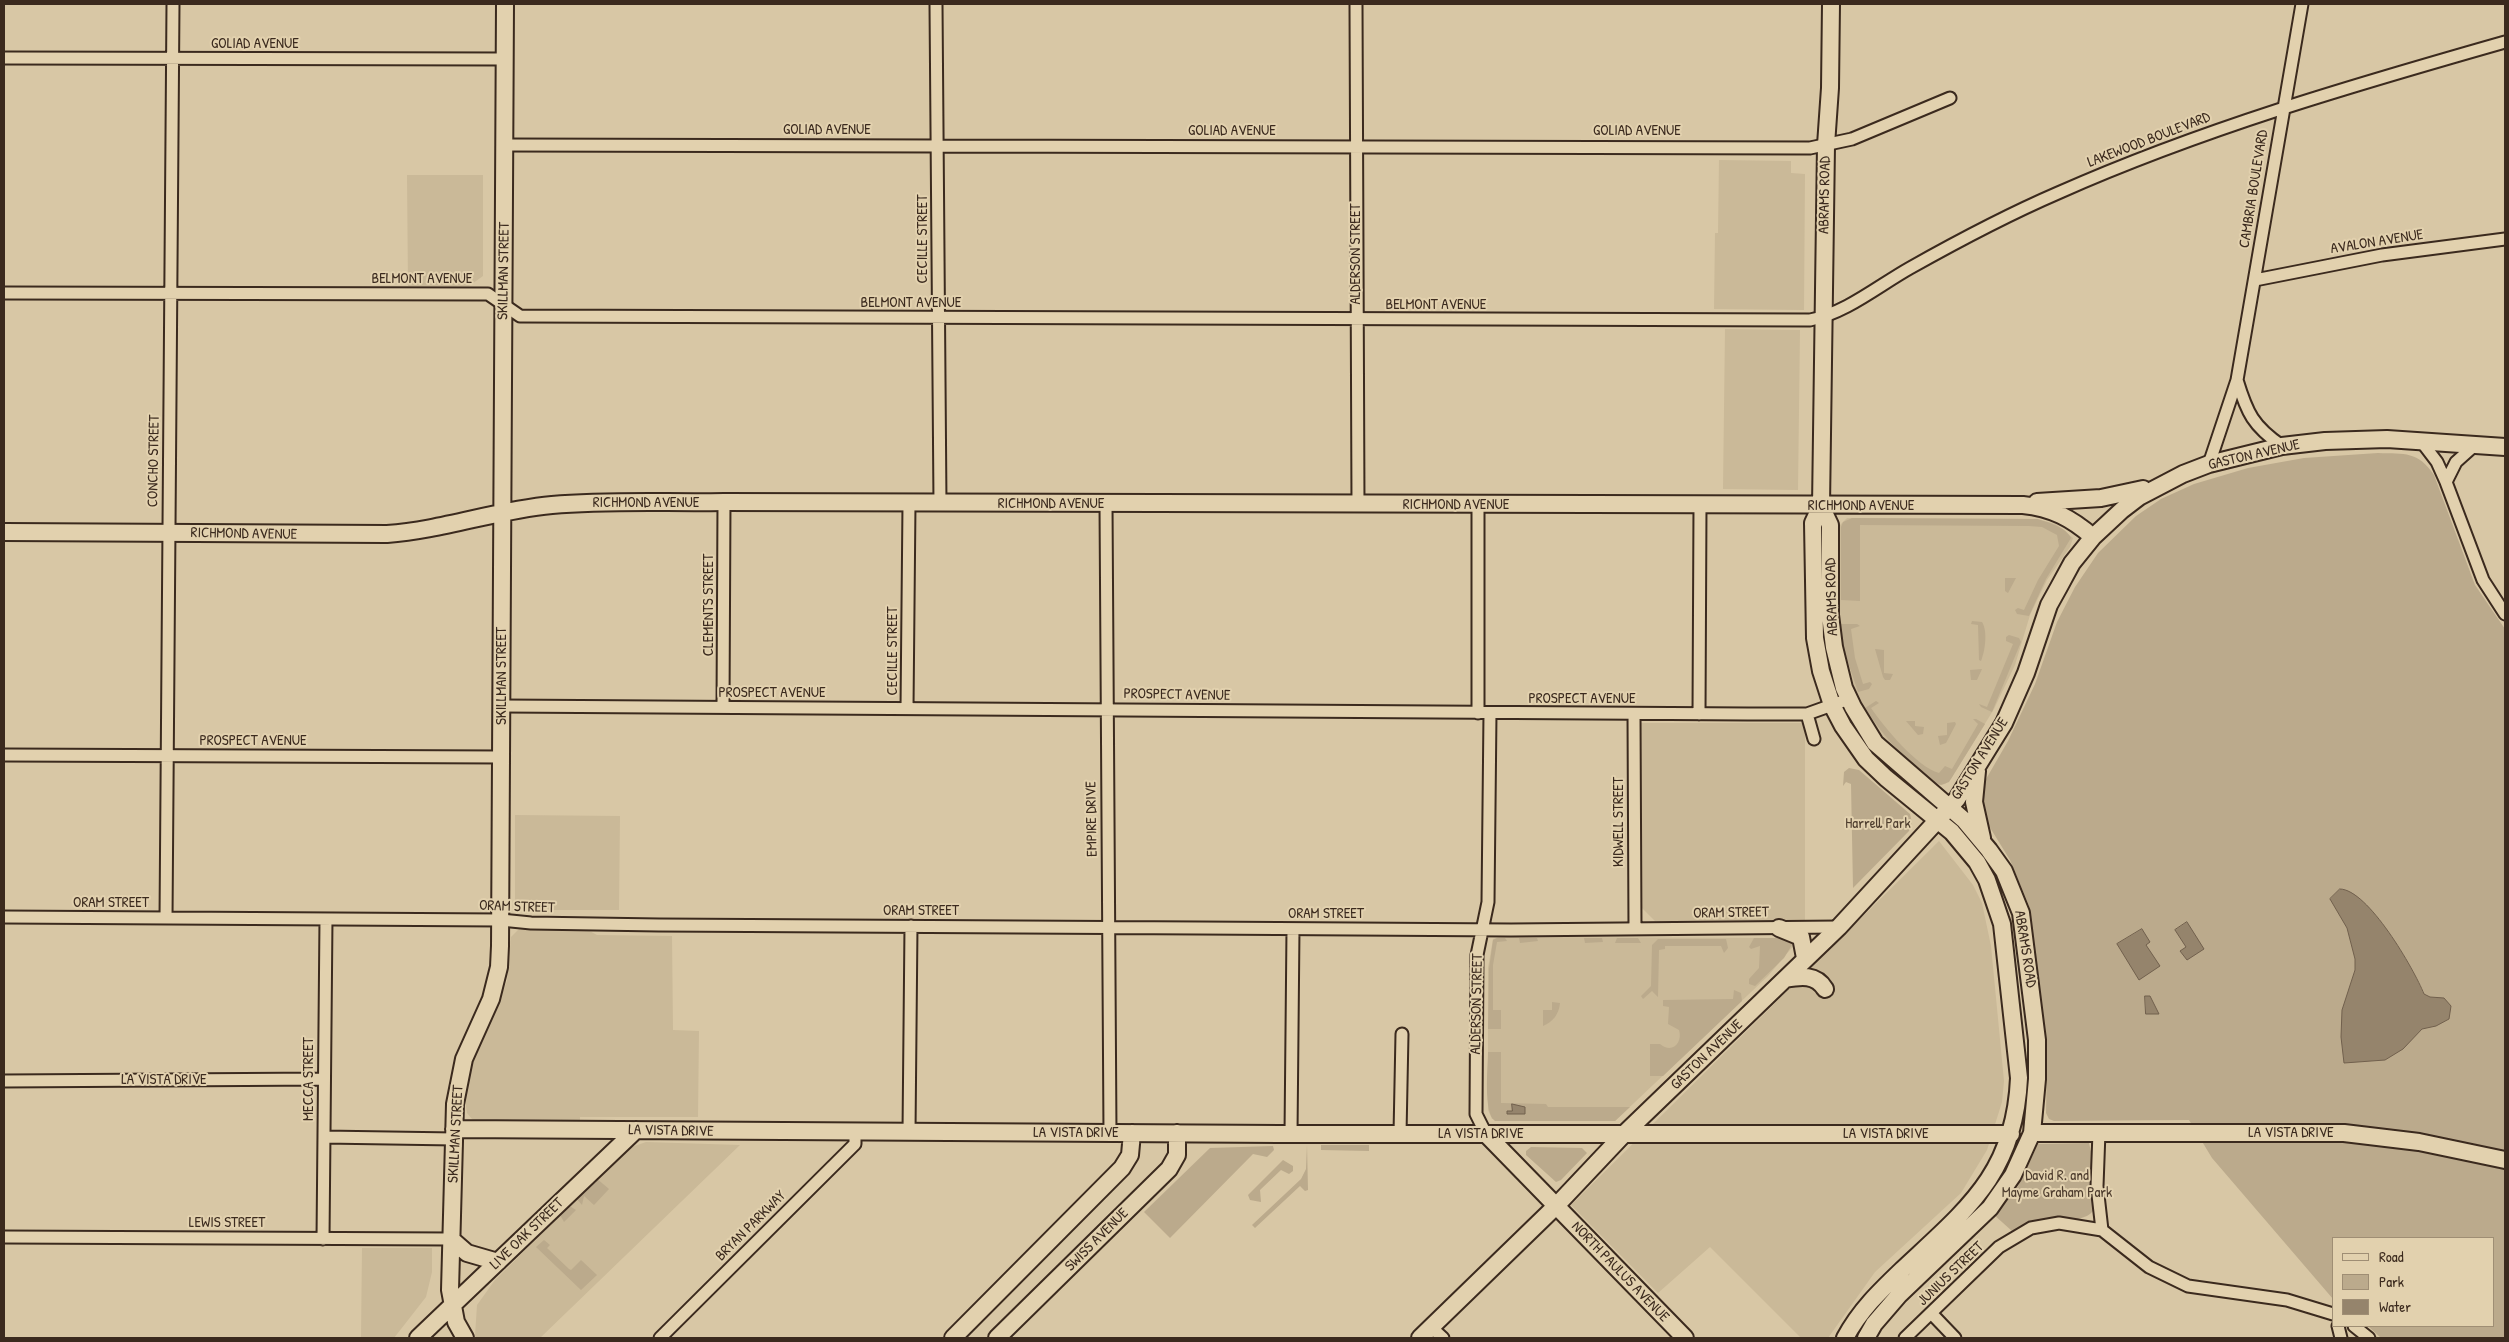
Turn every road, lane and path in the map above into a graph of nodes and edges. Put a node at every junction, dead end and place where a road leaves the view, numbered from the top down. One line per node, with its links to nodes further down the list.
1 (173, 4): 9 (street, CONCHO STREET)
2 (505, 4): 10 (street, SKILLMAN STREET)
3 (936, 4): 14 (street, CECILLE STREET)
4 (1356, 4): 16 (street, ALDERSON STREET)
5 (1831, 4): 15 (street, ABRAMS ROAD)
6 (2302, 4): 12 (street, CAMBRIA BOULEVARD)
7 (2505, 42): 12 (street, LAKEWOOD BOULEVARD)
8 (4, 58): 9 (street, GOLIAD AVENUE)
9 (172, 59): 10 (street, GOLIAD AVENUE); 20 (street, CONCHO STREET)
10 (505, 60): 13 (street, SKILLMAN STREET)
11 (1950, 98): 15 (street, GOLIAD AVENUE)
12 (2282, 108): 18 (street, CAMBRIA BOULEVARD); 22 (street, LAKEWOOD BOULEVARD)
13 (505, 145): 14 (street, GOLIAD AVENUE); 21 (street, SKILLMAN STREET)
14 (936, 145): 16 (street, GOLIAD AVENUE); 23 (street, CECILLE STREET)
15 (1826, 145): 16 (street, GOLIAD AVENUE); 22 (street, ABRAMS ROAD)
16 (1357, 147): 24 (street, ALDERSON STREET)
17 (2505, 239): 18 (street, AVALON AVENUE)
18 (2255, 280): 25 (street, CAMBRIA BOULEVARD)
19 (4, 293): 20 (street, BELMONT AVENUE)
20 (170, 293): 21 (street, BELMONT AVENUE); 44 (street, CONCHO STREET)
21 (504, 304): 23 (street, BELMONT AVENUE); 42 (street, SKILLMAN STREET)
22 (1824, 317): 24 (street, BELMONT AVENUE); 40 (street, ABRAMS ROAD)
23 (938, 318): 24 (street, BELMONT AVENUE); 35 (street, CECILLE STREET)
24 (1356, 319): 37 (street, ALDERSON STREET)
25 (2237, 380): 28 (street, CAMBRIA BOULEVARD); 30 (street, CAMBRIA BOULEVARD)
26 (2422, 441): 27 (street, GASTON AVENUE); 28 (street, GASTON AVENUE); 31 (street)
27 (2475, 445): 29 (street, GASTON AVENUE); 31 (street)
28 (2282, 446): 30 (street, GASTON AVENUE)
29 (2505, 447)
30 (2209, 464): 32 (street, GASTON AVENUE)
31 (2446, 482): 46 (street)
32 (2162, 483): 41 (street); 45 (street, GASTON AVENUE)
33 (724, 502): 34 (street, RICHMOND AVENUE); 42 (street, RICHMOND AVENUE); 50 (street, CLEMENTS STREET)
34 (909, 504): 35 (street, RICHMOND AVENUE); 51 (street, CECILLE STREET)
35 (940, 504): 36 (street, RICHMOND AVENUE)
36 (1106, 504): 37 (street, RICHMOND AVENUE); 52 (street, EMPIRE DRIVE)
37 (1358, 505): 38 (street, RICHMOND AVENUE)
38 (1478, 506): 39 (street, RICHMOND AVENUE); 53 (street)
39 (1700, 506): 40 (street, RICHMOND AVENUE); 56 (street)
40 (1821, 506): 41 (street, RICHMOND AVENUE); 47 (street, ABRAMS ROAD); 48 (street, ABRAMS ROAD)
41 (2023, 506): 45 (street, RICHMOND AVENUE)
42 (503, 512): 44 (street, RICHMOND AVENUE); 49 (street, SKILLMAN STREET)
43 (4, 532): 44 (street, RICHMOND AVENUE)
44 (168, 533): 60 (street, CONCHO STREET)
45 (2093, 536): 62 (street, GASTON AVENUE)
46 (2505, 614)
47 (1849, 699): 48 (street, PROSPECT AVENUE); 63 (street, ABRAMS ROAD)
48 (1832, 705): 57 (street, PROSPECT AVENUE); 64 (street, ABRAMS ROAD)
49 (502, 706): 50 (street, PROSPECT AVENUE); 61 (street, SKILLMAN STREET)
50 (723, 707): 51 (street, PROSPECT AVENUE)
51 (907, 708): 52 (street, PROSPECT AVENUE)
52 (1106, 709): 53 (street, PROSPECT AVENUE); 71 (street, EMPIRE DRIVE)
53 (1478, 713): 54 (street, PROSPECT AVENUE)
54 (1490, 713): 55 (street, PROSPECT AVENUE); 76 (street, ALDERSON STREET)
55 (1634, 714): 56 (street, PROSPECT AVENUE); 75 (street, KIDWELL STREET)
56 (1699, 714): 57 (street, PROSPECT AVENUE)
57 (1807, 714): 58 (street)
58 (1814, 740)
59 (4, 755): 60 (street, PROSPECT AVENUE)
60 (167, 756): 61 (street, PROSPECT AVENUE); 67 (street, CONCHO STREET)
61 (502, 757): 69 (street, SKILLMAN STREET)
62 (1977, 770): 63 (street, GASTON AVENUE); 65 (street)
63 (1950, 807): 64 (street, GASTON AVENUE); 65 (street, ABRAMS ROAD)
64 (1938, 820): 72 (street, GASTON AVENUE); 79 (street, ABRAMS ROAD)
65 (1983, 842): 78 (street, ABRAMS ROAD)
66 (4, 918): 67 (street, ORAM STREET)
67 (166, 918): 68 (street, ORAM STREET)
68 (326, 919): 69 (street, ORAM STREET); 83 (street, MECCA STREET)
69 (501, 920): 70 (street, ORAM STREET); 94 (street, SKILLMAN STREET)
70 (911, 926): 71 (street, ORAM STREET); 88 (street)
71 (1109, 927): 74 (street, ORAM STREET); 90 (street, EMPIRE DRIVE)
72 (1838, 927): 73 (street, ORAM STREET); 77 (street, GASTON AVENUE)
73 (1779, 928): 75 (street, ORAM STREET); 77 (street)
74 (1293, 929): 76 (street, ORAM STREET); 95 (street)
75 (1634, 929): 76 (street, ORAM STREET)
76 (1482, 930): 97 (street, ALDERSON STREET)
77 (1805, 958): 80 (street, GASTON AVENUE)
78 (2030, 970): 79 (street); 93 (street, ABRAMS ROAD)
79 (2008, 972): 99 (street, ABRAMS ROAD)
80 (1785, 979): 81 (street); 98 (street, GASTON AVENUE)
81 (1825, 989)
82 (1402, 1034): 96 (street)
83 (324, 1079): 84 (street, LA VISTA DRIVE); 100 (street, MECCA STREET)
84 (4, 1081)
85 (586, 1130): 86 (street, LA VISTA DRIVE); 94 (street, LA VISTA DRIVE); 102 (street)
86 (636, 1130): 87 (street, LA VISTA DRIVE); 102 (street, LIVE OAK STREET)
87 (855, 1132): 88 (street, LA VISTA DRIVE); 117 (street, BRYAN PARKWAY)
88 (909, 1132): 90 (street, LA VISTA DRIVE)
89 (2099, 1132): 93 (street, LA VISTA DRIVE); 101 (street, LA VISTA DRIVE); 104 (street)
90 (1110, 1133): 91 (street, LA VISTA DRIVE)
91 (1132, 1133): 92 (street, LA VISTA DRIVE); 118 (street)
92 (1177, 1133): 95 (street, LA VISTA DRIVE); 119 (street, SWISS AVENUE)
93 (2032, 1133): 99 (street, LA VISTA DRIVE); 124 (street, ABRAMS ROAD)
94 (455, 1134): 100 (street, LA VISTA DRIVE); 107 (street, SKILLMAN STREET)
95 (1291, 1134): 96 (street, LA VISTA DRIVE)
96 (1400, 1134): 97 (street, LA VISTA DRIVE)
97 (1486, 1134): 98 (street, LA VISTA DRIVE); 103 (street, ALDERSON STREET)
98 (1624, 1134): 99 (street, LA VISTA DRIVE); 103 (street, GASTON AVENUE)
99 (2011, 1134): 109 (street, ABRAMS ROAD)
100 (324, 1137): 106 (street, MECCA STREET)
101 (2505, 1160)
102 (593, 1170): 108 (street, LIVE OAK STREET)
103 (1556, 1206): 114 (street, GASTON AVENUE); 121 (street, NORTH PAULUS AVENUE)
104 (2102, 1230): 111 (street, JUNIUS STREET); 112 (street)
105 (4, 1238): 106 (street, LEWIS STREET)
106 (323, 1239): 107 (street, LEWIS STREET)
107 (451, 1239): 108 (street); 110 (street, SKILLMAN STREET)
108 (498, 1262): 110 (street, LIVE OAK STREET)
109 (1866, 1305): 122 (street, ABRAMS ROAD); 123 (street)
110 (452, 1306): 115 (street, LIVE OAK STREET); 116 (street, SKILLMAN STREET)
111 (1932, 1314): 125 (street, JUNIUS STREET); 126 (street)
112 (2332, 1314)
113 (2355, 1327): 127 (street)
114 (1426, 1332): 120 (street)
115 (418, 1338)
116 (465, 1338)
117 (660, 1338)
118 (953, 1338)
119 (997, 1338)
120 (1443, 1338)
121 (1685, 1338)
122 (1845, 1338)
123 (1856, 1338)
124 (1866, 1338)
125 (1905, 1338)
126 (1955, 1338)
127 (2370, 1338)

